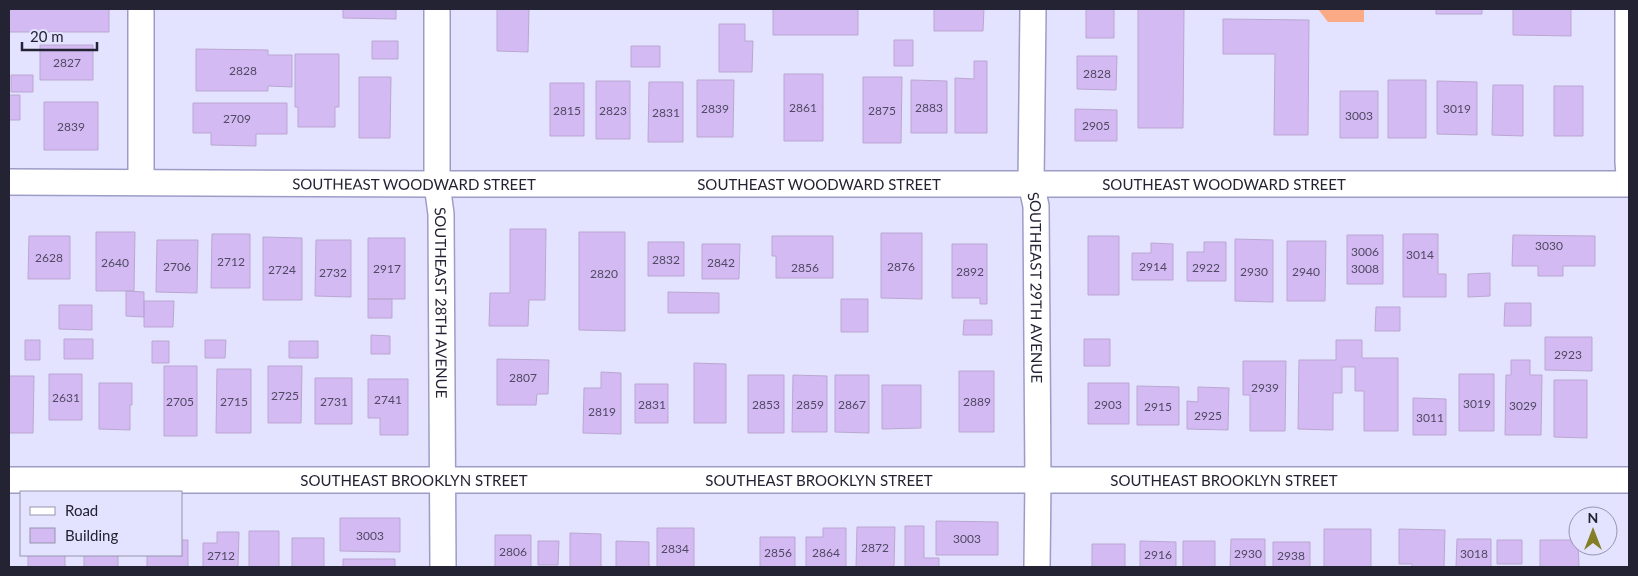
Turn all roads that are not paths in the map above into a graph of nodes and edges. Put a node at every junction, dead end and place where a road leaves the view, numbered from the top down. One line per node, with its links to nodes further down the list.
1 (141, 9): 7 (street)
2 (437, 9): 8 (street, SOUTHEAST 28TH AVENUE)
3 (1033, 9): 9 (street, SOUTHEAST 29TH AVENUE)
4 (1628, 9): 5 (street)
5 (1629, 175)
6 (9, 182): 7 (street, SOUTHEAST WOODWARD STREET)
7 (141, 182): 8 (street, SOUTHEAST WOODWARD STREET)
8 (436, 184): 9 (street, SOUTHEAST WOODWARD STREET); 12 (street, SOUTHEAST 28TH AVENUE)
9 (1031, 184): 10 (street, SOUTHEAST WOODWARD STREET); 13 (street, SOUTHEAST 29TH AVENUE)
10 (1629, 184)
11 (9, 480): 12 (street, SOUTHEAST BROOKLYN STREET)
12 (442, 480): 13 (street, SOUTHEAST BROOKLYN STREET); 15 (street, SOUTHEAST 28TH AVENUE)
13 (1038, 480): 14 (street, SOUTHEAST BROOKLYN STREET); 16 (street, SOUTHEAST 29TH AVENUE)
14 (1629, 480)
15 (444, 567)
16 (1037, 567)

